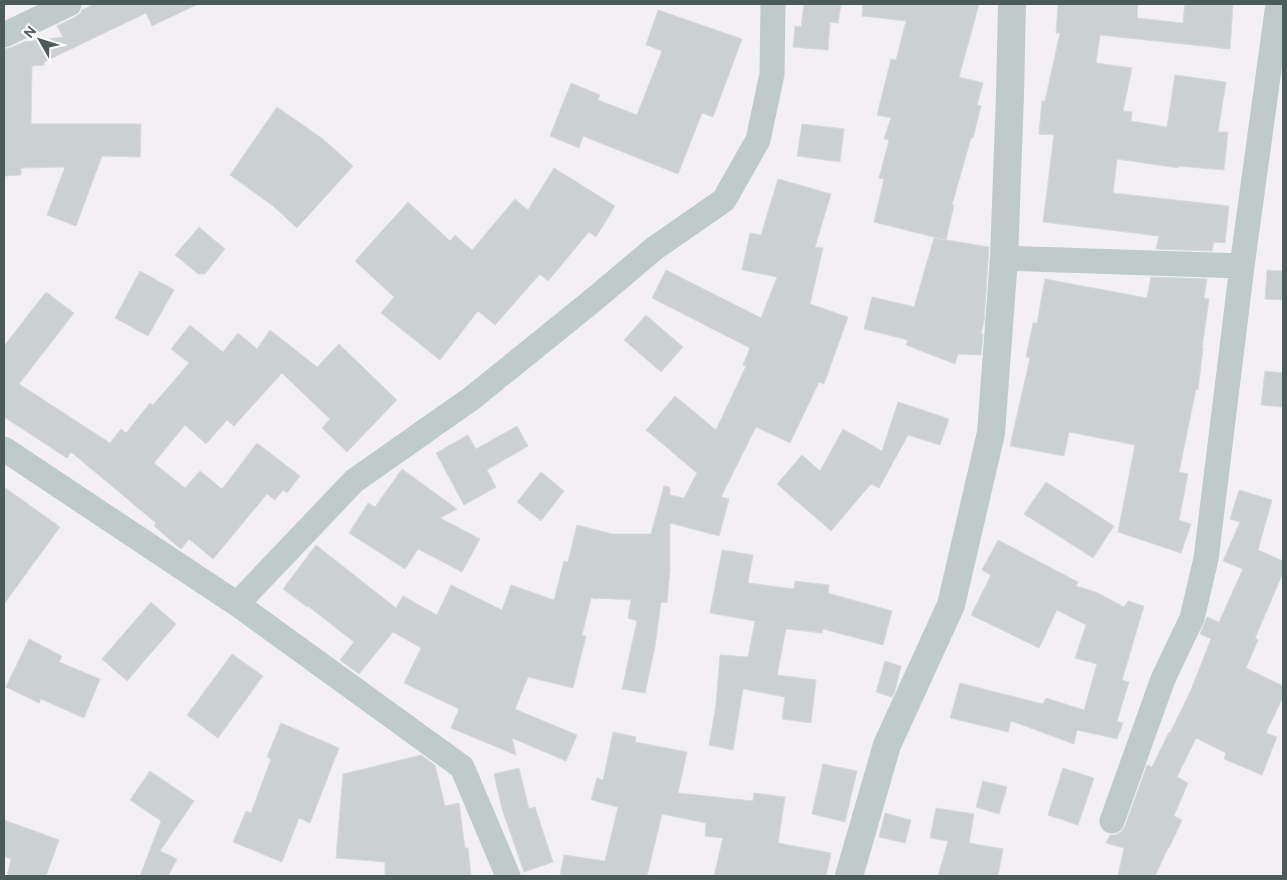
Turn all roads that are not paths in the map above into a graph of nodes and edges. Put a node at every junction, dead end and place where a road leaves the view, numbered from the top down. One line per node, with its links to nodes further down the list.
1 (69, 4): 5 (street)
2 (773, 4): 9 (street)
3 (1012, 4): 6 (street)
4 (1278, 4): 7 (street)
5 (4, 35)
6 (1004, 258): 7 (street); 12 (street)
7 (1242, 266): 10 (street)
8 (4, 449): 9 (street)
9 (237, 604): 11 (street)
10 (1112, 822)
11 (508, 876)
12 (849, 876)

